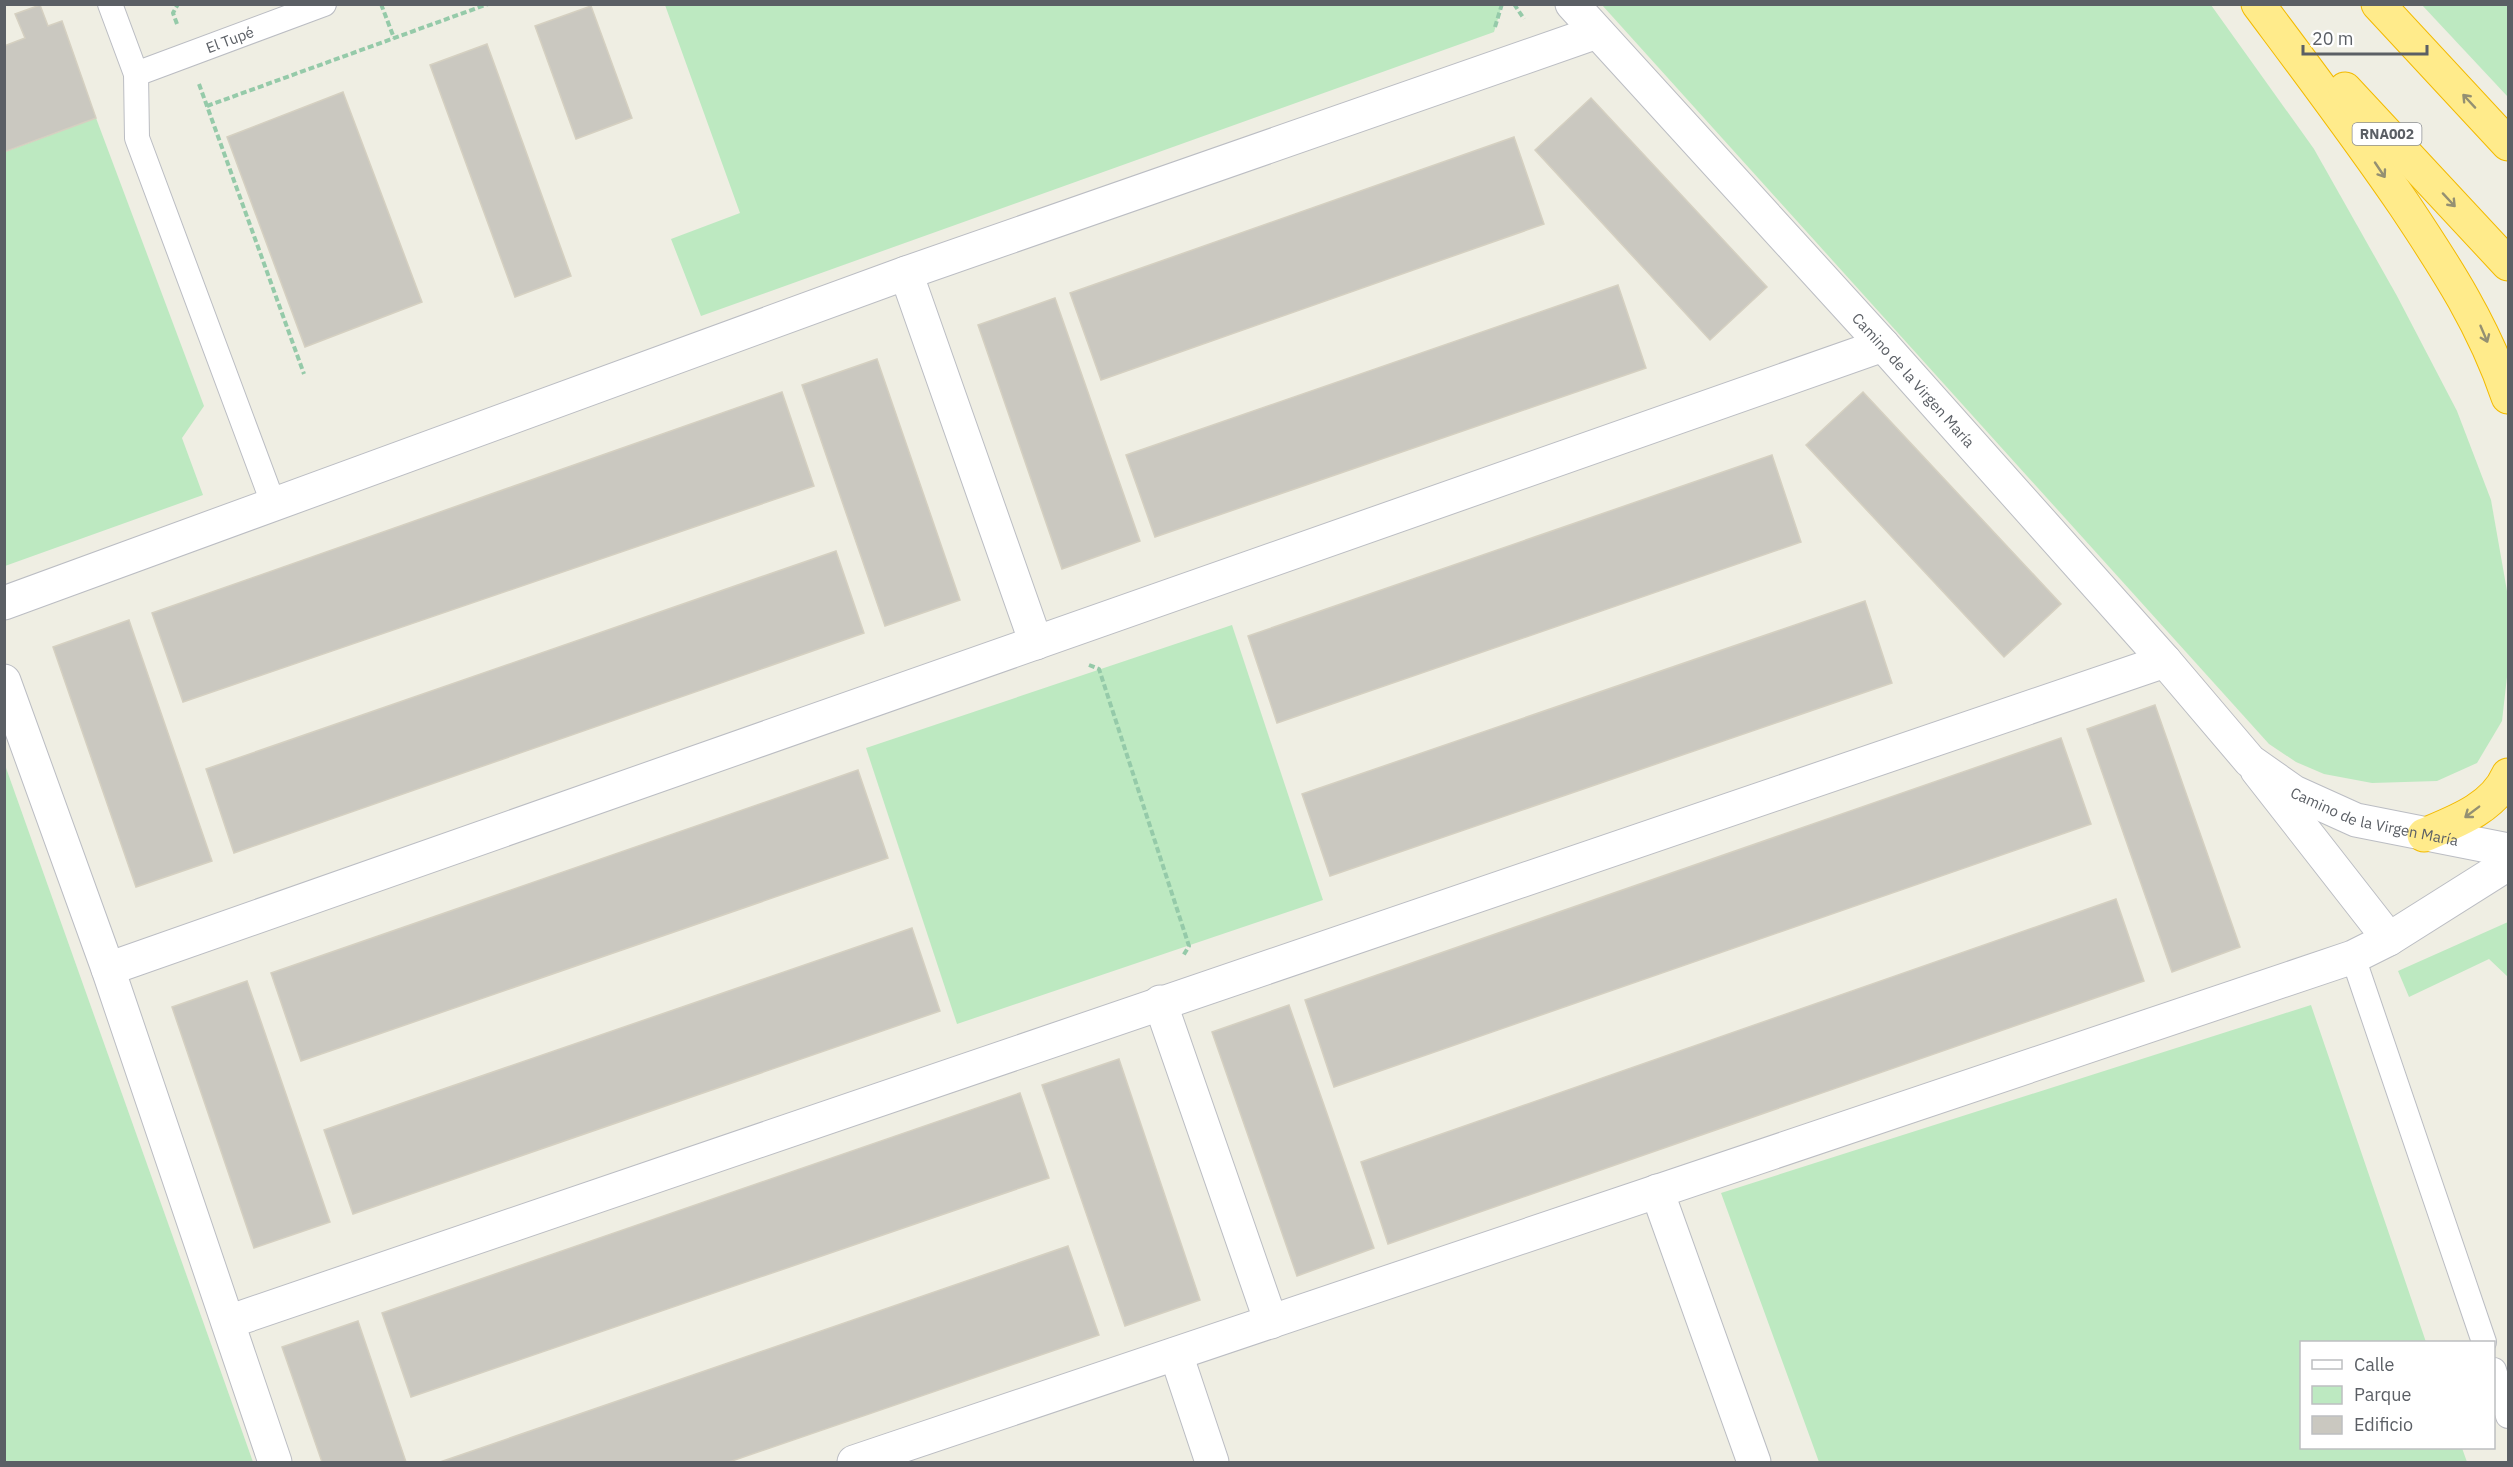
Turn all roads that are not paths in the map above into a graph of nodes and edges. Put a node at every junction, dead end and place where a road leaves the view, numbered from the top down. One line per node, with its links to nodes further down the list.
1 (110, 4): 8 (lane)
2 (324, 4): 8 (lane, El Tupé)
3 (1572, 4): 7 (street, Camino de la Virgen María)
4 (2258, 4): 13 (highway, one-way to 13)
5 (2266, 4): 10 (highway, RNA002, one-way to 10)
6 (2378, 4): 9 (highway, one-way to 6)
7 (1597, 32): 11 (street); 12 (street, Camino de la Virgen María)
8 (136, 74): 14 (lane)
9 (2508, 144)
10 (2508, 264)
11 (906, 273): 14 (street); 16 (street)
12 (1883, 345): 16 (street); 17 (street, Camino de la Virgen María)
13 (2508, 397)
14 (273, 503): 15 (street)
15 (4, 603)
16 (1036, 643): 26 (street)
17 (2165, 661): 19 (street, Camino de la Virgen María); 27 (street)
18 (4, 681): 26 (street)
19 (2250, 761): 21 (street, Camino de la Virgen María); 24 (street, Camino de la Virgen María)
20 (2508, 775): 21 (highway, one-way to 21)
21 (2424, 835): 22 (street, Camino de la Virgen María)
22 (2508, 850)
23 (2508, 864): 24 (street)
24 (2389, 939): 25 (street)
25 (2354, 957): 28 (street); 31 (lane)
26 (108, 969): 29 (street)
27 (1160, 1002): 29 (street); 30 (street)
28 (1657, 1191): 30 (street); 38 (street)
29 (228, 1322): 35 (street)
30 (1271, 1322): 32 (street)
31 (2484, 1341)
32 (1176, 1354): 36 (street); 37 (street)
33 (2495, 1376): 34 (lane)
34 (2508, 1416)
35 (275, 1462)
36 (854, 1462)
37 (1212, 1462)
38 (1754, 1462)

